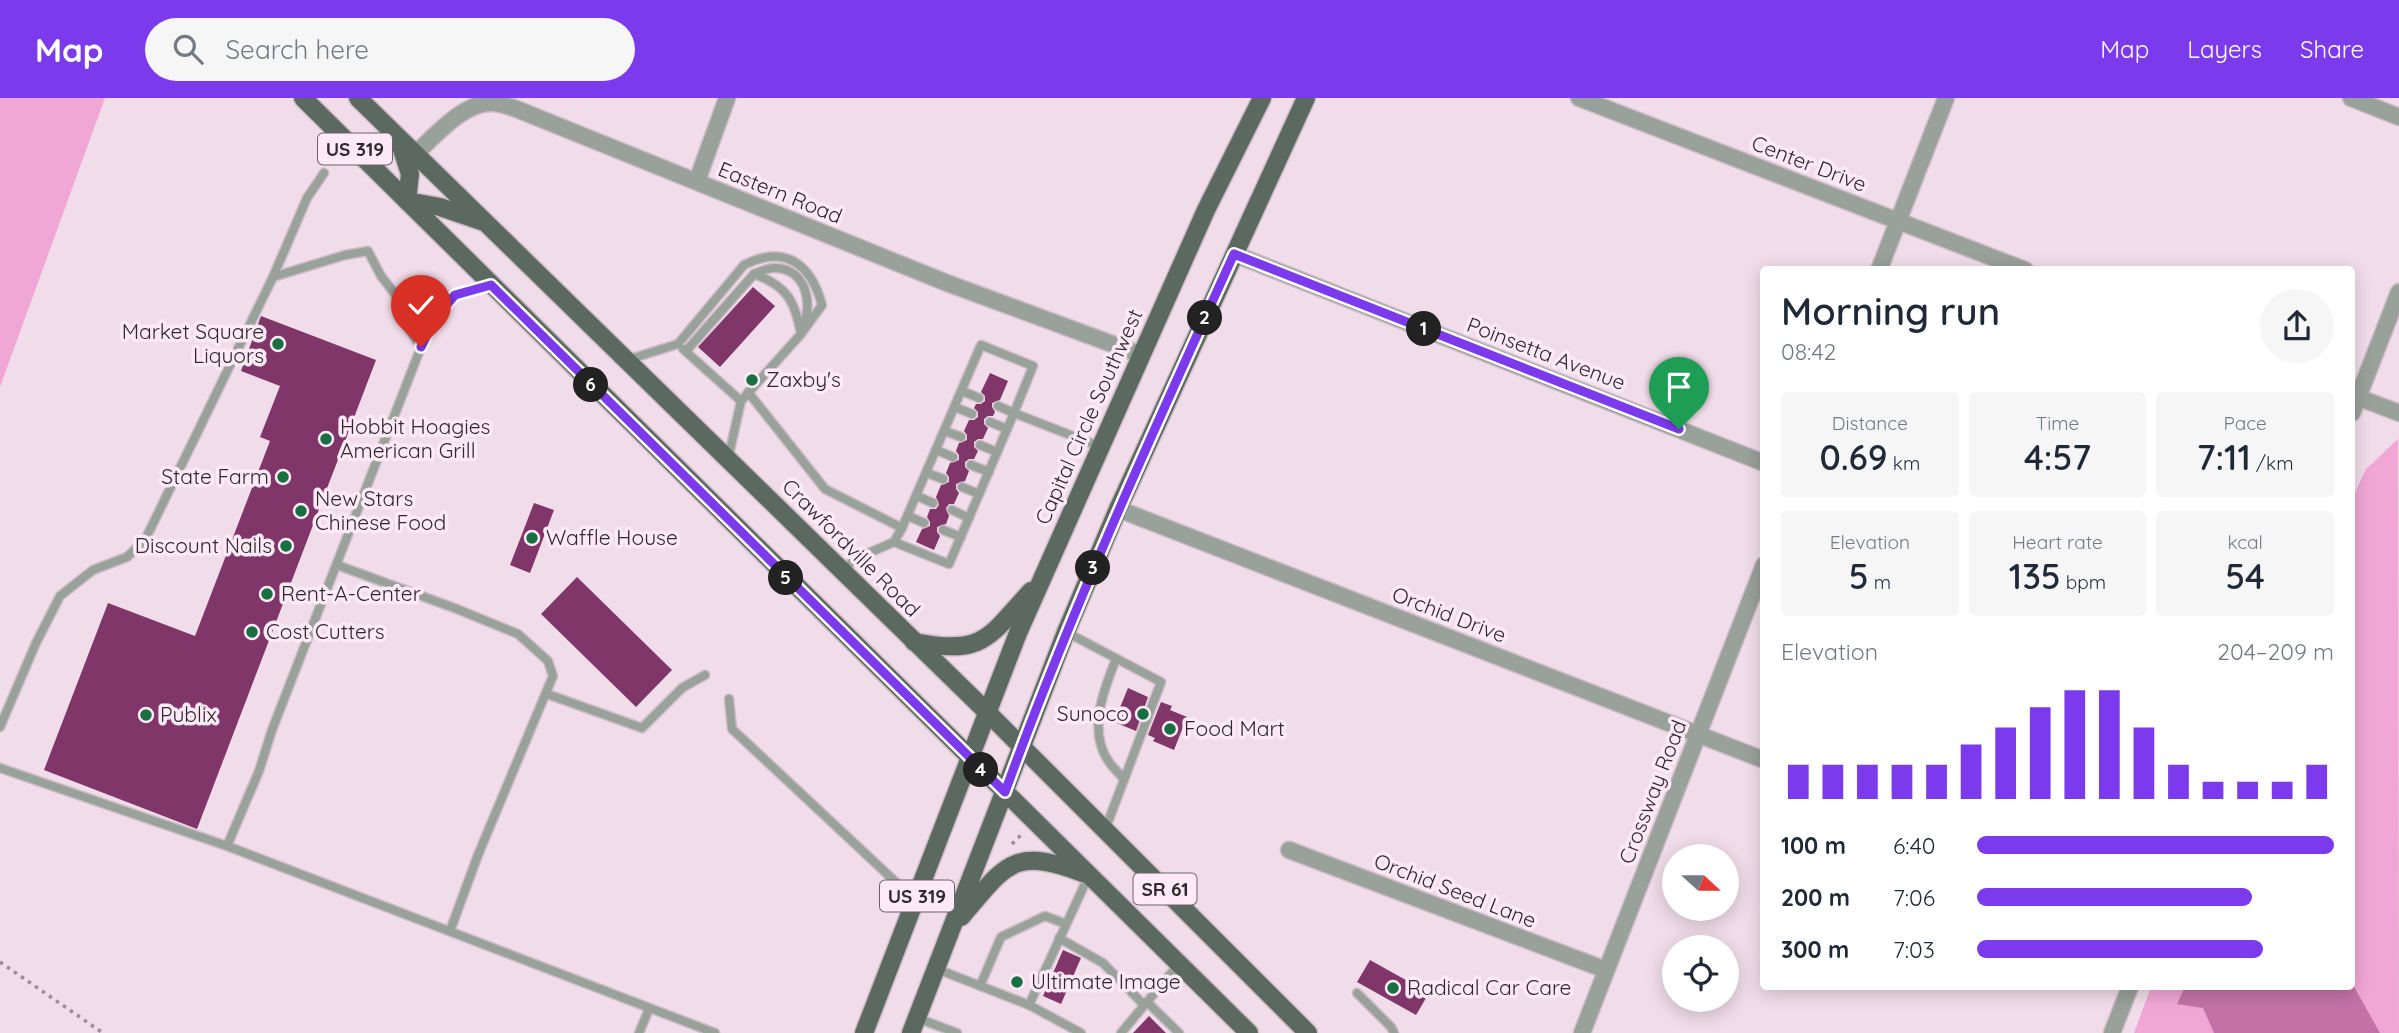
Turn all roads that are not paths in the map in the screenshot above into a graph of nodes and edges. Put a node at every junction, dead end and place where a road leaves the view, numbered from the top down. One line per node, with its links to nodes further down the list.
1 (303, 98): 14 (main road, US 319)
2 (358, 98): 10 (main road, Crawfordville Road / US 319)
3 (727, 98): 13 (street)
4 (1262, 98): 28 (main road, Capital Circle Southwest)
5 (1306, 98): 17 (main road)
6 (1579, 98): 15 (street, Center Drive)
7 (1946, 98): 15 (street)
8 (2351, 98): 9 (street)
9 (2399, 117)
10 (399, 138): 11 (main road, Crawfordville Road / US 319); 14 (main road)
11 (415, 154): 13 (street, Eastern Road); 16 (main road, Crawfordville Road / US 319)
12 (324, 173): 21 (lane)
13 (697, 181): 28 (street, Eastern Road)
14 (407, 201): 16 (main road); 22 (main road, US 319)
15 (1898, 221): 18 (street); 19 (street, Center Drive)
16 (486, 223): 29 (main road, Crawfordville Road / US 319)
17 (1234, 254): 50 (street, Poinsetta Avenue); 59 (main road)
18 (1881, 266)
19 (2015, 266)
20 (754, 274): 24 (lane); 24 (lane); 27 (lane)
21 (273, 277): 26 (lane); 79 (lane)
22 (491, 285): 26 (lane); 83 (main road, US 319)
23 (2399, 292): 32 (street)
24 (801, 334): 25 (lane); 31 (lane)
25 (678, 344): 27 (lane); 29 (lane)
26 (421, 347): 68 (lane)
27 (686, 351): 34 (lane)
28 (1142, 355): 45 (main road, Capital Circle Southwest)
29 (626, 360): 49 (main road, Crawfordville Road / US 319)
30 (962, 391): 33 (lane); 36 (lane); 37 (lane)
31 (748, 392): 34 (lane); 64 (lane)
32 (2355, 396): 38 (street)
33 (979, 398)
34 (741, 401): 49 (lane)
35 (998, 406): 37 (lane)
36 (955, 407): 39 (lane); 42 (lane)
37 (1014, 413): 41 (lane); 45 (lane)
38 (2399, 413)
39 (972, 414)
40 (990, 422): 41 (lane)
41 (1007, 429): 47 (lane)
42 (945, 430): 43 (lane); 46 (lane)
43 (961, 437)
44 (980, 445): 47 (lane)
45 (1101, 447): 71 (main road, Capital Circle Southwest)
46 (936, 450): 48 (lane); 53 (lane)
47 (997, 452): 52 (lane)
48 (953, 457)
49 (728, 459): 69 (main road, Crawfordville Road / US 319)
50 (1760, 461)
51 (971, 465): 52 (lane)
52 (989, 472): 56 (lane)
53 (927, 473): 54 (lane); 57 (lane)
54 (943, 479)
55 (962, 487): 56 (lane)
56 (979, 494): 62 (lane)
57 (917, 496): 58 (lane); 61 (lane)
58 (933, 503)
59 (1118, 509): 72 (main road); 80 (street, Orchid Drive)
60 (952, 510): 62 (lane)
61 (908, 516): 63 (lane); 64 (lane)
62 (969, 518): 66 (lane)
63 (924, 523)
64 (902, 528): 67 (lane)
65 (943, 530): 66 (lane)
66 (961, 537): 67 (lane)
67 (894, 542): 69 (lane)
68 (337, 565): 76 (lane); 88 (lane)
69 (843, 571): 73 (main road, Crawfordville Road / US 319)
70 (1760, 575): 80 (street, Crossway Road)
71 (1042, 578): 73 (main road); 78 (main road, Capital Circle Southwest)
72 (1066, 632): 74 (lane); 81 (main road)
73 (914, 642): 78 (main road, Crawfordville Road / US 319)
74 (1116, 659): 85 (lane); 85 (lane)
75 (705, 675): 76 (lane)
76 (547, 694): 94 (lane)
77 (729, 699): 91 (lane)
78 (986, 712): 81 (main road, Crawfordville Road / US 319); 83 (main road, Capital Circle Southwest)
79 (0, 727)
80 (1698, 734): 82 (street, Orchid Drive); 98 (street, Crossway Road)
81 (1022, 746): 86 (main road, US 319); 87 (main road, Crawfordville Road / SR 61)
82 (1760, 758)
83 (969, 759): 86 (main road, SR 61); 91 (main road, US 319)
84 (0, 768): 88 (lane)
85 (1124, 779): 87 (lane)
86 (1005, 792): 90 (main road, SR 61); 93 (main road, US 319)
87 (1105, 830): 114 (main road, Crawfordville Road / SR 61)
88 (227, 846): 94 (lane)
89 (1289, 850): 98 (street, Orchid Seed Lane)
90 (1089, 875): 92 (lane); 93 (main road); 96 (main road, SR 61)
91 (916, 901): 108 (main road, US 319)
92 (1066, 924): 95 (lane); 99 (lane)
93 (952, 928): 97 (main road, US 319)
94 (450, 931): 104 (lane)
95 (1059, 938): 102 (lane); 103 (lane)
96 (1178, 965): 102 (lane); 113 (main road, SR 61)
97 (936, 969): 99 (lane); 105 (main road, US 319)
98 (1606, 970): 116 (street, Crossway Road)
99 (980, 986): 103 (lane)
100 (2129, 990): 117 (street)
101 (1357, 993): 115 (lane)
102 (1145, 1003): 111 (lane); 112 (lane)
103 (1029, 1005): 110 (lane)
104 (649, 1009): 106 (lane); 107 (lane)
105 (914, 1025): 109 (lane)
106 (639, 1033)
107 (715, 1033)
108 (864, 1033)
109 (957, 1033)
110 (1081, 1033)
111 (1121, 1033)
112 (1179, 1033)
113 (1249, 1033)
114 (1308, 1033)
115 (1394, 1033)
116 (1582, 1033)
117 (2112, 1033)

